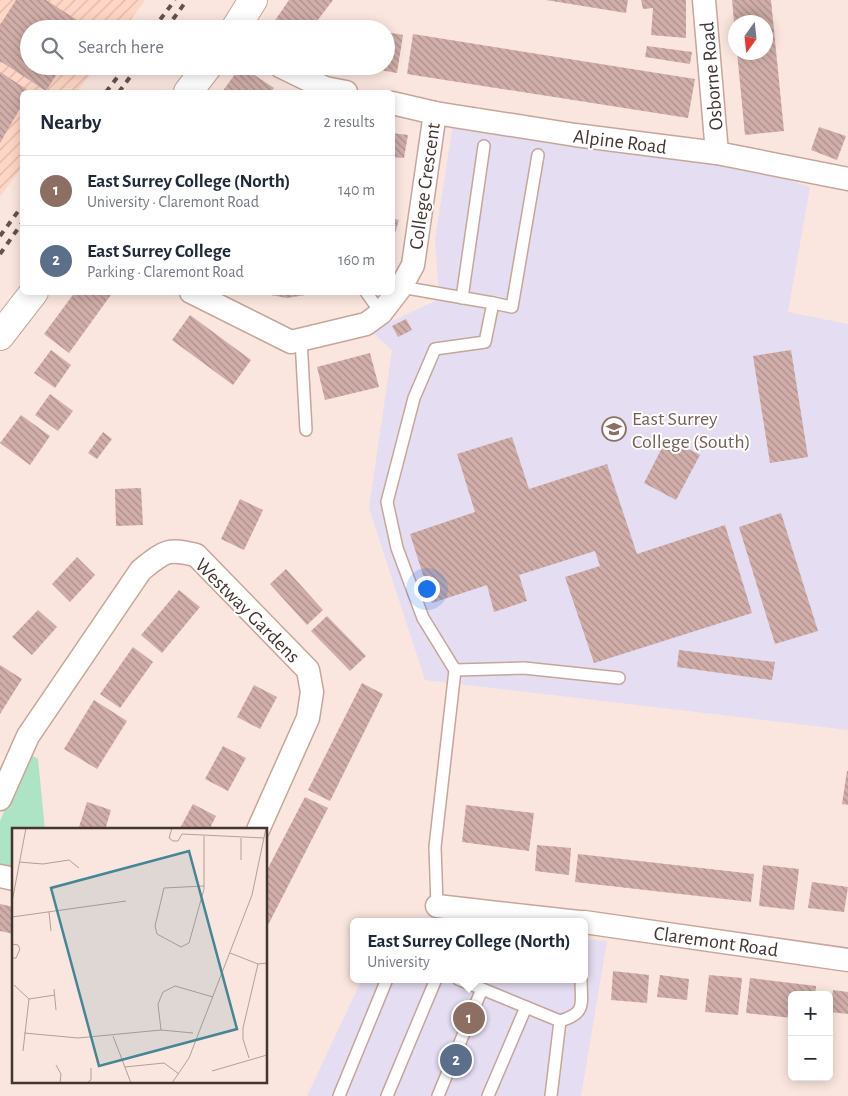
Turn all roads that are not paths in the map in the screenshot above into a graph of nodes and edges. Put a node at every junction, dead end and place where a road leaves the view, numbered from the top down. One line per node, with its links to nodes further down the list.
1 (253, 0): 3 (street)
2 (704, 0): 11 (street, Osborne Road)
3 (241, 20)
4 (201, 75): 6 (street)
5 (298, 75): 7 (street)
6 (190, 90)
7 (336, 90)
8 (395, 104): 9 (street, Alpine Road)
9 (435, 112): 11 (street, Alpine Road); 14 (street, College Crescent)
10 (484, 146): 18 (lane)
11 (717, 153): 13 (street, Alpine Road)
12 (538, 155): 19 (lane)
13 (848, 178)
14 (402, 287): 18 (lane); 20 (street, College Crescent)
15 (32, 295): 21 (street)
16 (197, 295): 22 (street, College Crescent)
17 (368, 295): 20 (lane)
18 (462, 298): 19 (lane)
19 (492, 303): 24 (lane)
20 (381, 313): 22 (street, College Crescent)
21 (0, 336)
22 (301, 340): 23 (lane)
23 (306, 430)
24 (455, 670): 25 (lane); 28 (lane)
25 (619, 678)
26 (0, 799): 27 (street, Westway Gardens)
27 (259, 828)
28 (437, 906): 29 (street)
29 (544, 918)
30 (588, 923): 31 (street, Claremont Road)
31 (848, 960)
32 (385, 983): 39 (lane)
33 (434, 983): 40 (lane)
34 (468, 983): 36 (lane)
35 (581, 983): 38 (lane)
36 (482, 989): 37 (lane); 41 (lane)
37 (526, 1007): 38 (lane); 42 (lane)
38 (560, 1021): 43 (lane)
39 (340, 1096)
40 (387, 1096)
41 (438, 1096)
42 (488, 1096)
43 (551, 1096)

